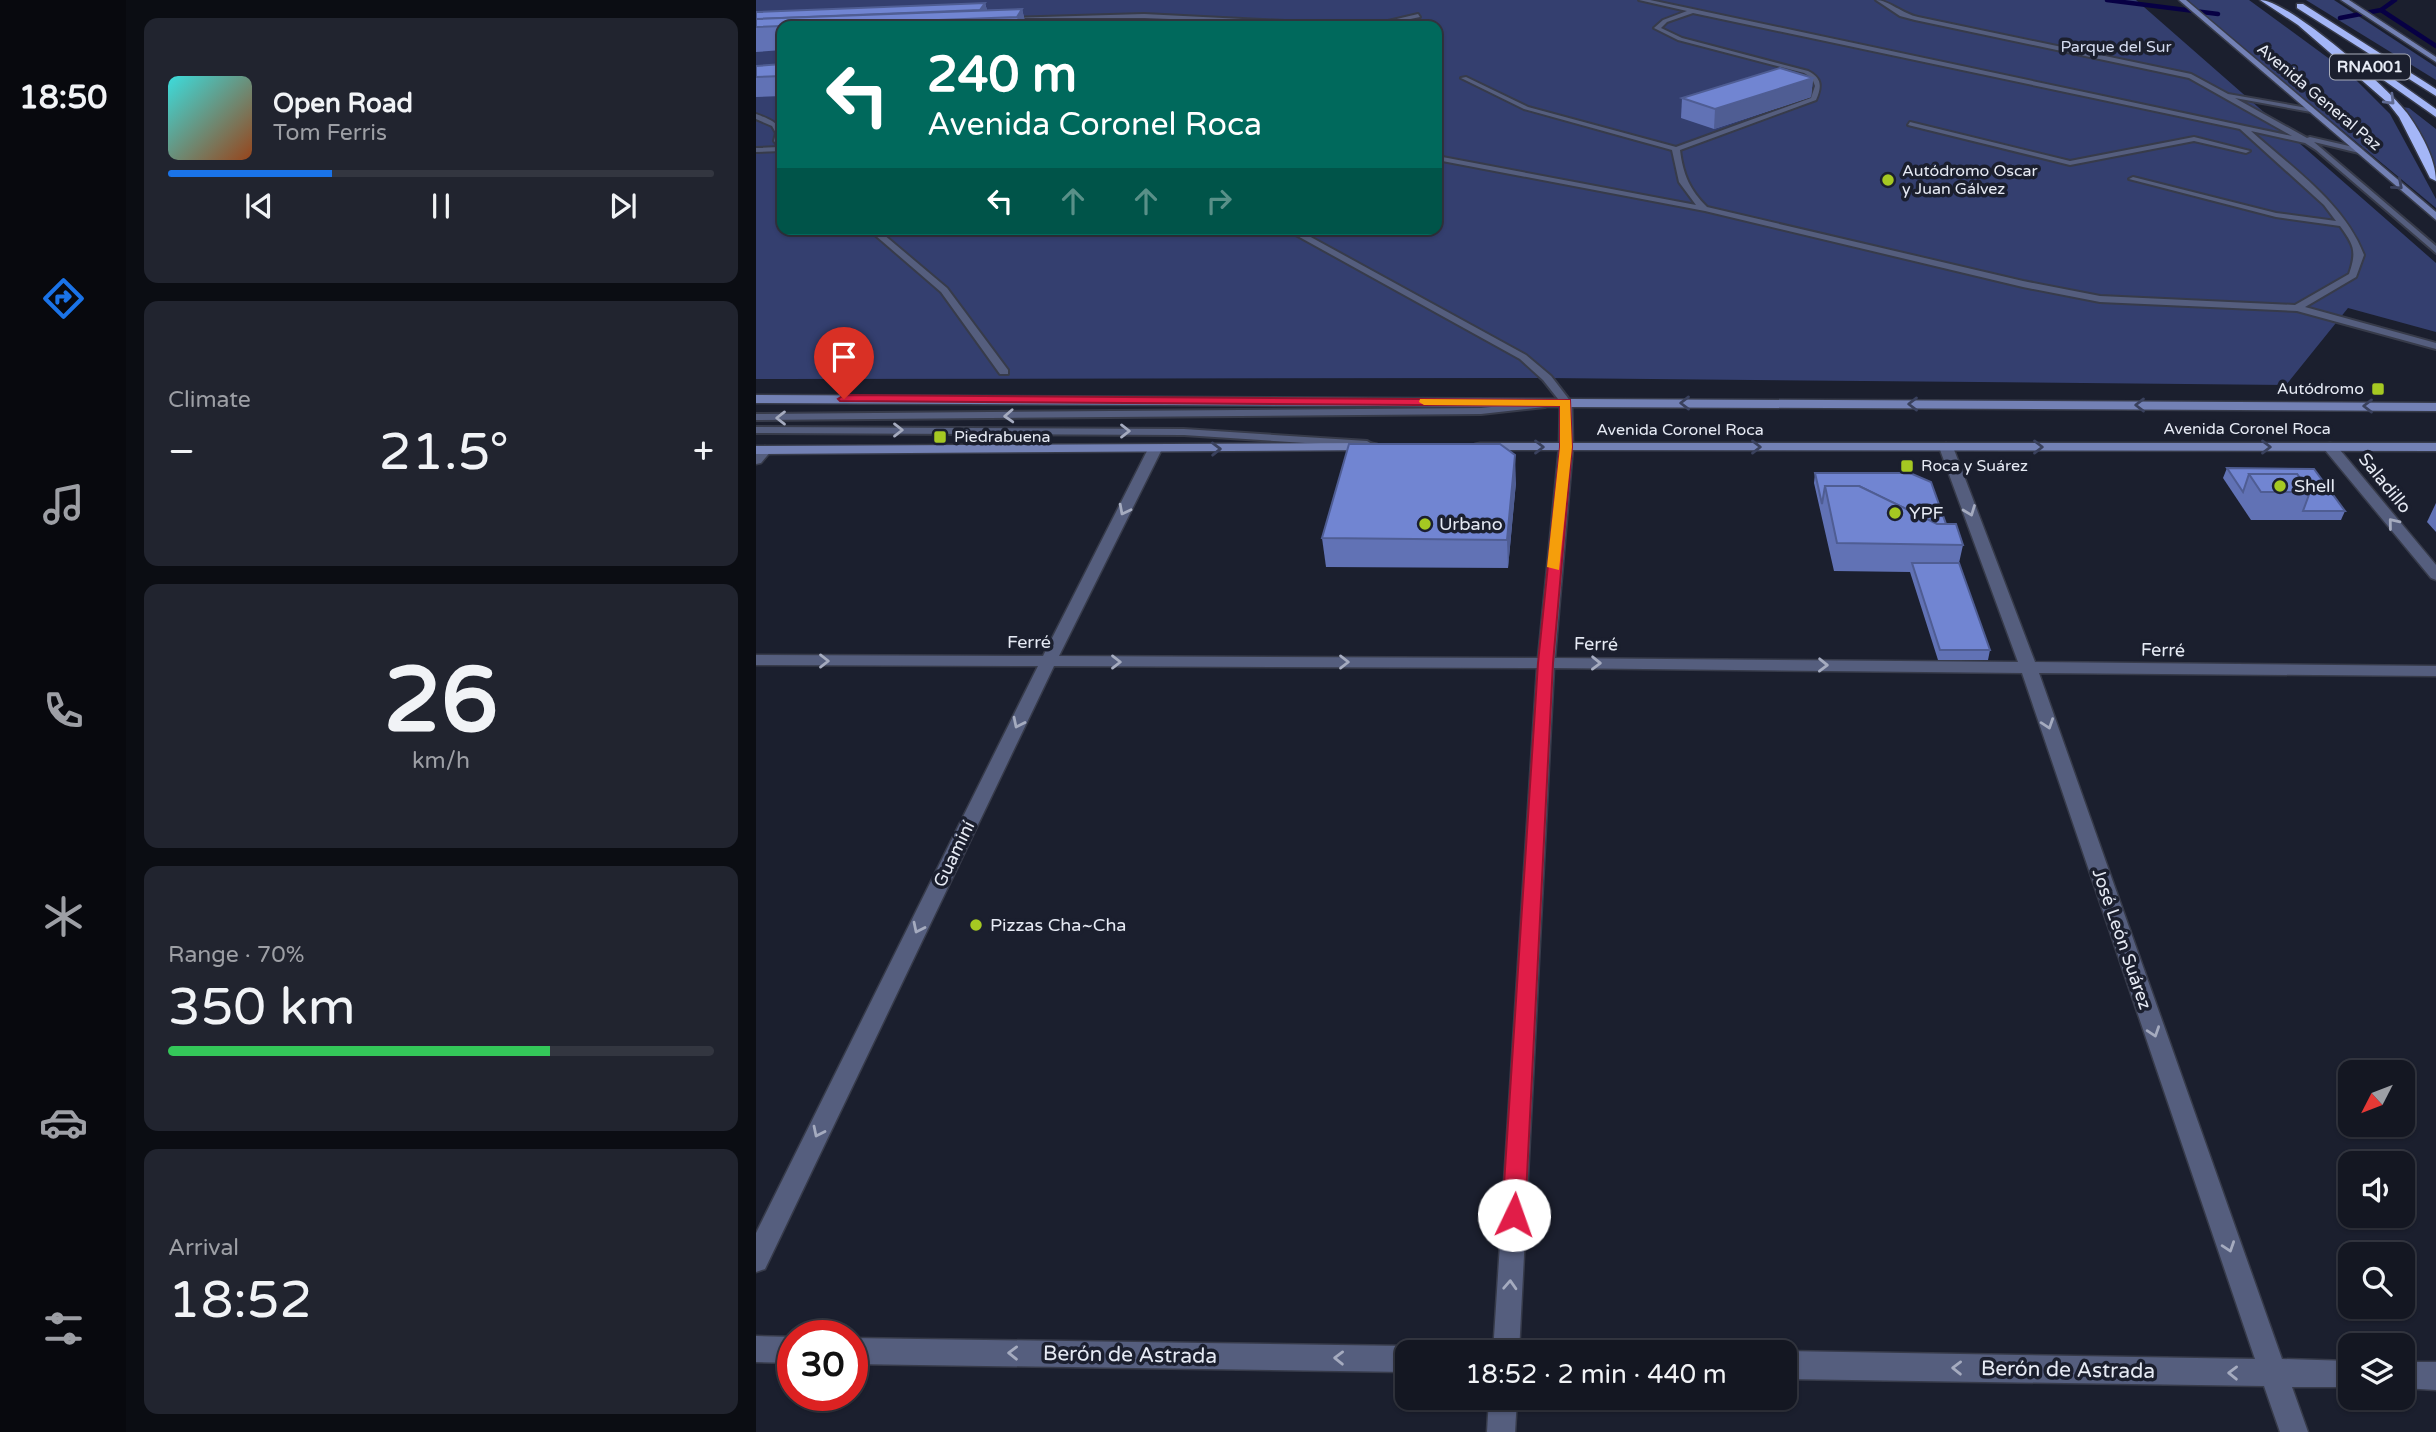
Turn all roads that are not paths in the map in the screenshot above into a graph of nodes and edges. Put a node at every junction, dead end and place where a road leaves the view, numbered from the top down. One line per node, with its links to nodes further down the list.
1 (1642, 0): 7 (lane)
2 (1879, 0): 18 (lane)
3 (2264, 0): 14 (highway, RNA001)
4 (2344, 0): 15 (main road)
5 (2185, 3): 19 (main road, Avenida General Paz)
6 (2294, 3): 17 (highway, RNA001)
7 (1692, 11): 23 (lane); 27 (lane)
8 (1418, 16): 13 (lane)
9 (1001, 18): 10 (lane)
10 (1025, 18): 11 (lane); 12 (lane)
11 (1024, 21)
12 (1238, 21)
13 (1394, 21)
14 (2301, 23): 20 (highway, RNA001); 32 (highway, one-way to 32)
15 (2436, 60)
16 (1464, 78): 27 (lane)
17 (2436, 93)
18 (2225, 94): 19 (lane); 25 (lane)
19 (2311, 110): 30 (main road, Avenida General Paz)
20 (2436, 114)
21 (756, 116): 24 (lane)
22 (1910, 124): 29 (lane)
23 (2242, 127): 25 (lane); 36 (lane)
24 (777, 128)
25 (2304, 139): 30 (lane); 39 (lane)
26 (777, 148): 28 (lane)
27 (1676, 149): 34 (lane)
28 (756, 150)
29 (2246, 151)
30 (2359, 151): 35 (main road, Avenida General Paz, one-way to 35)
31 (1442, 159): 34 (lane)
32 (2436, 178)
33 (2133, 179): 36 (lane)
34 (1705, 209): 40 (lane)
35 (2436, 217)
36 (2343, 224): 40 (lane)
37 (879, 235): 42 (lane)
38 (1300, 235): 44 (lane)
39 (2436, 250)
40 (2297, 308): 41 (lane)
41 (2436, 346)
42 (1004, 372)
43 (756, 399): 44 (main road, Avenida Coronel Roca)
44 (1566, 402): 45 (main road, Avenida Coronel Roca, one-way to 44); 46 (lane, one-way to 46); 50 (street)
45 (2436, 407)
46 (756, 417)
47 (756, 430): 48 (lane, one-way to 48)
48 (1384, 446): 54 (main road, one-way to 48)
49 (1462, 447): 50 (main road, Avenida Coronel Roca, one-way to 50)
50 (1566, 447): 51 (main road, Avenida Coronel Roca, one-way to 51); 59 (street)
51 (1946, 447): 52 (main road, Avenida Coronel Roca, one-way to 52); 60 (street, José León Suárez, one-way to 60)
52 (2330, 447): 53 (main road, Avenida Coronel Roca); 56 (street, Saladillo, one-way to 52)
53 (2436, 447)
54 (1155, 449): 55 (main road); 58 (street, Guaminí, one-way to 58)
55 (759, 453)
56 (2436, 575)
57 (756, 660): 58 (street, Ferré, one-way to 58)
58 (1048, 662): 59 (street, Ferré, one-way to 59); 62 (street, Guaminí, one-way to 62)
59 (1546, 663): 60 (street, Ferré, one-way to 60); 63 (street, one-way to 59)
60 (2029, 668): 61 (street, Ferré); 69 (street, José León Suárez, one-way to 69)
61 (2436, 671)
62 (756, 1260)
63 (1507, 1340)
64 (756, 1349): 65 (street)
65 (777, 1350)
66 (868, 1351): 67 (street, Berón de Astrada, one-way to 66)
67 (1395, 1359)
68 (1797, 1365): 69 (street, Berón de Astrada, one-way to 68)
69 (2272, 1373): 70 (street, Berón de Astrada); 75 (street, José León Suárez)
70 (2338, 1374)
71 (2415, 1375): 72 (street)
72 (2436, 1376)
73 (1502, 1410): 74 (street)
74 (1501, 1432)
75 (2294, 1432)

